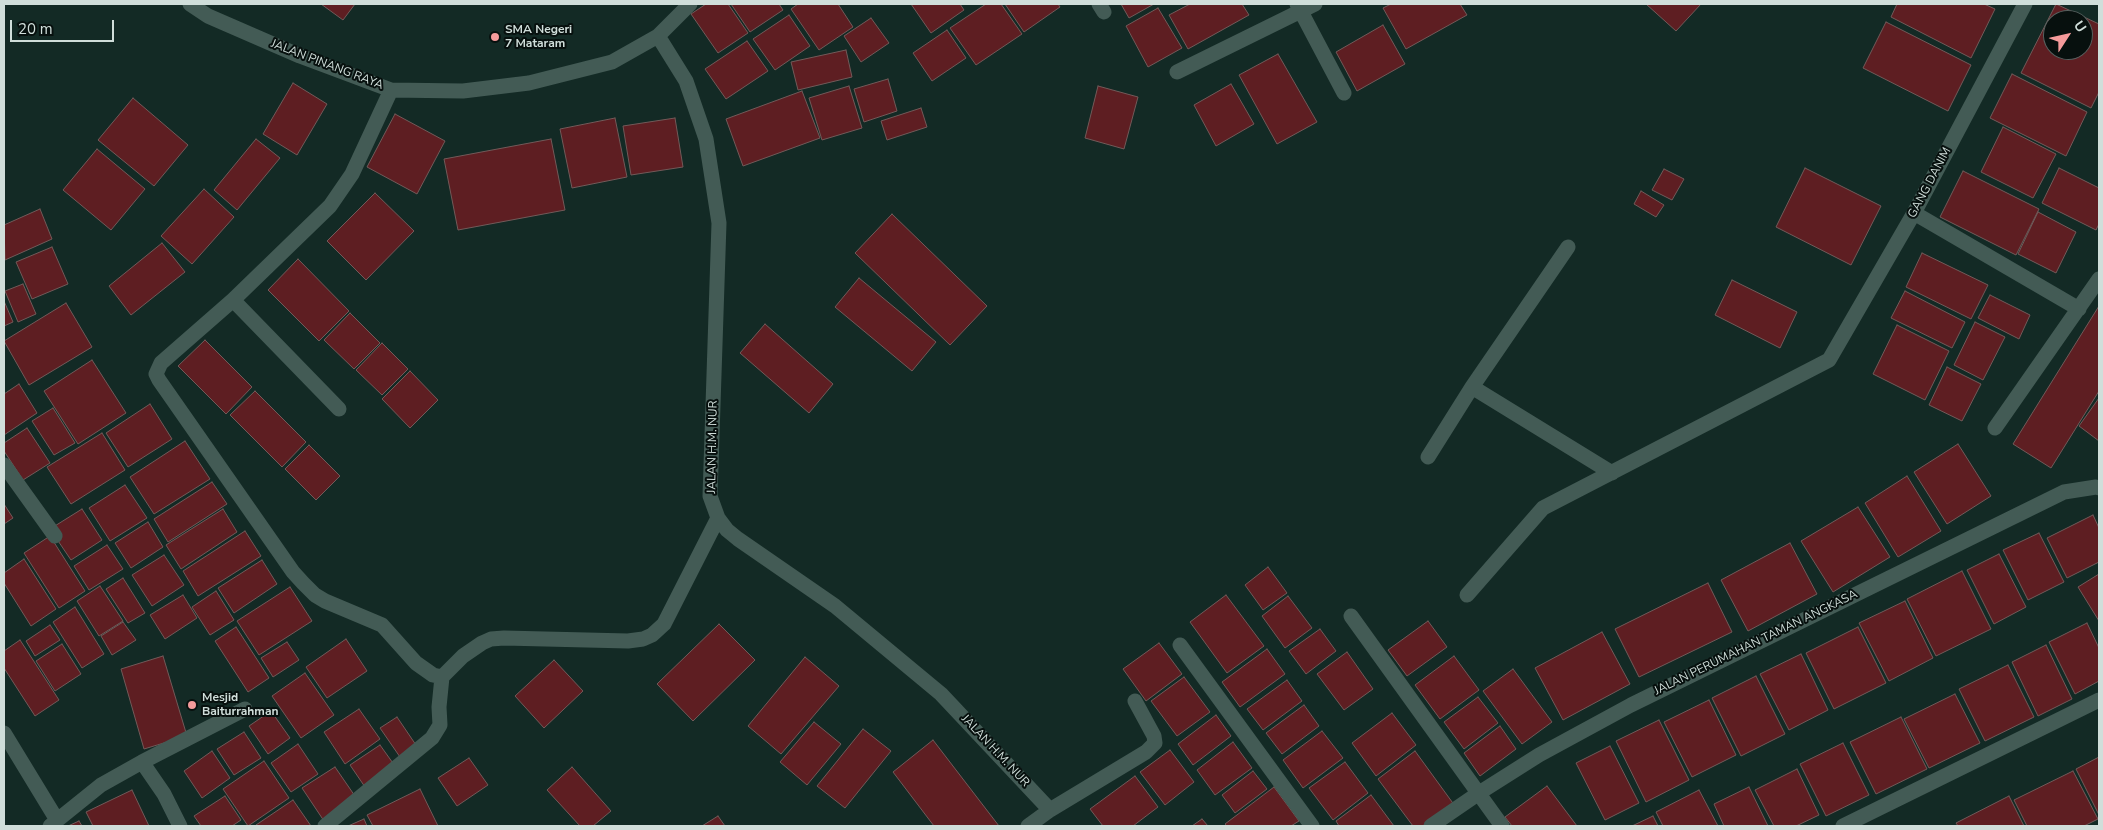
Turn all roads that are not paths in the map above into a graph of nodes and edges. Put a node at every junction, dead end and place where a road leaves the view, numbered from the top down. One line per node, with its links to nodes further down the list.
1 (190, 4): 8 (street, JALAN PINANG RAYA)
2 (690, 4): 6 (street, JALAN PINANG RAYA)
3 (1315, 4): 5 (street)
4 (2025, 4): 10 (street, GANG DANIM)
5 (1299, 7): 7 (street); 9 (street)
6 (658, 36): 8 (street, JALAN PINANG RAYA); 22 (street, JALAN H.M. NUR)
7 (1177, 72)
8 (391, 90): 13 (street)
9 (1344, 93)
10 (1914, 213): 14 (street); 20 (street, GANG DANIM)
11 (1568, 247): 15 (street)
12 (2099, 279): 14 (street)
13 (233, 300): 16 (street); 27 (street)
14 (2079, 309): 17 (street)
15 (1472, 387): 18 (street); 20 (street)
16 (339, 409)
17 (1995, 428)
18 (1428, 457)
19 (4, 465): 23 (street)
20 (1612, 472): 24 (street)
21 (2097, 487): 33 (street, JALAN PERUMAHAN TAMAN ANGKASA)
22 (718, 518): 27 (street); 34 (street, JALAN H.M. NUR)
23 (55, 536)
24 (1468, 595)
25 (1350, 616): 33 (street)
26 (1180, 645): 39 (street)
27 (442, 677): 37 (street)
28 (2099, 700): 42 (street)
29 (1135, 701): 34 (street)
30 (245, 709): 32 (street)
31 (4, 733): 35 (street)
32 (142, 762): 35 (street); 36 (street)
33 (1479, 793): 40 (street, JALAN PERUMAHAN TAMAN ANGKASA); 41 (street)
34 (1045, 818): 38 (street)
35 (54, 823)
36 (180, 826)
37 (325, 826)
38 (1028, 826)
39 (1312, 826)
40 (1431, 826)
41 (1502, 826)
42 (1843, 826)

